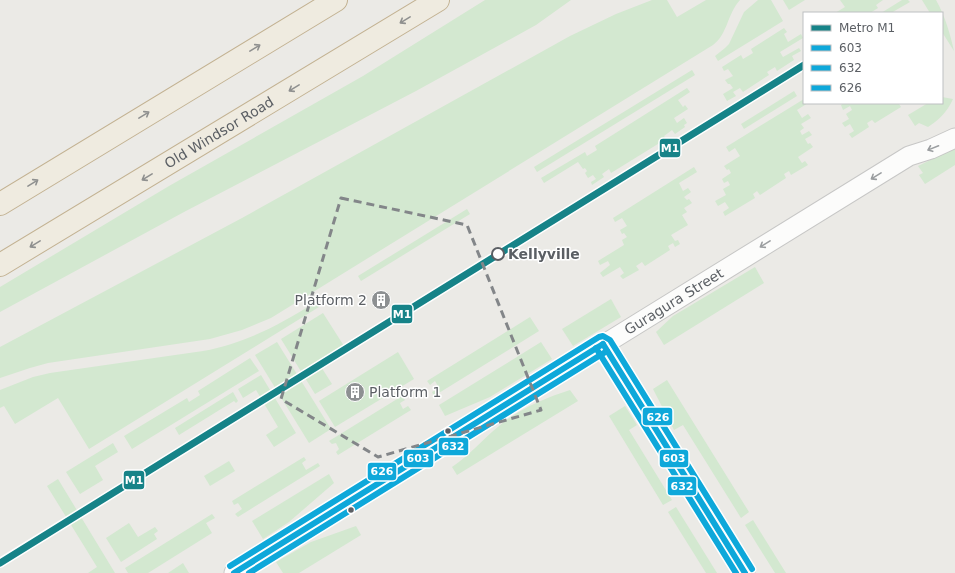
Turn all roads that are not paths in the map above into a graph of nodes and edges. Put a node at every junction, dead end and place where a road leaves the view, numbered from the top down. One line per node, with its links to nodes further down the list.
1 (336, 0): 4 (highway, one-way to 1)
2 (438, 0): 5 (highway, Old Windsor Road, one-way to 5)
3 (955, 138): 6 (street, Guragura Street, one-way to 6)
4 (0, 204)
5 (0, 265)
6 (603, 344): 7 (street, Guragura Street); 8 (street)
7 (234, 573)
8 (745, 573)

